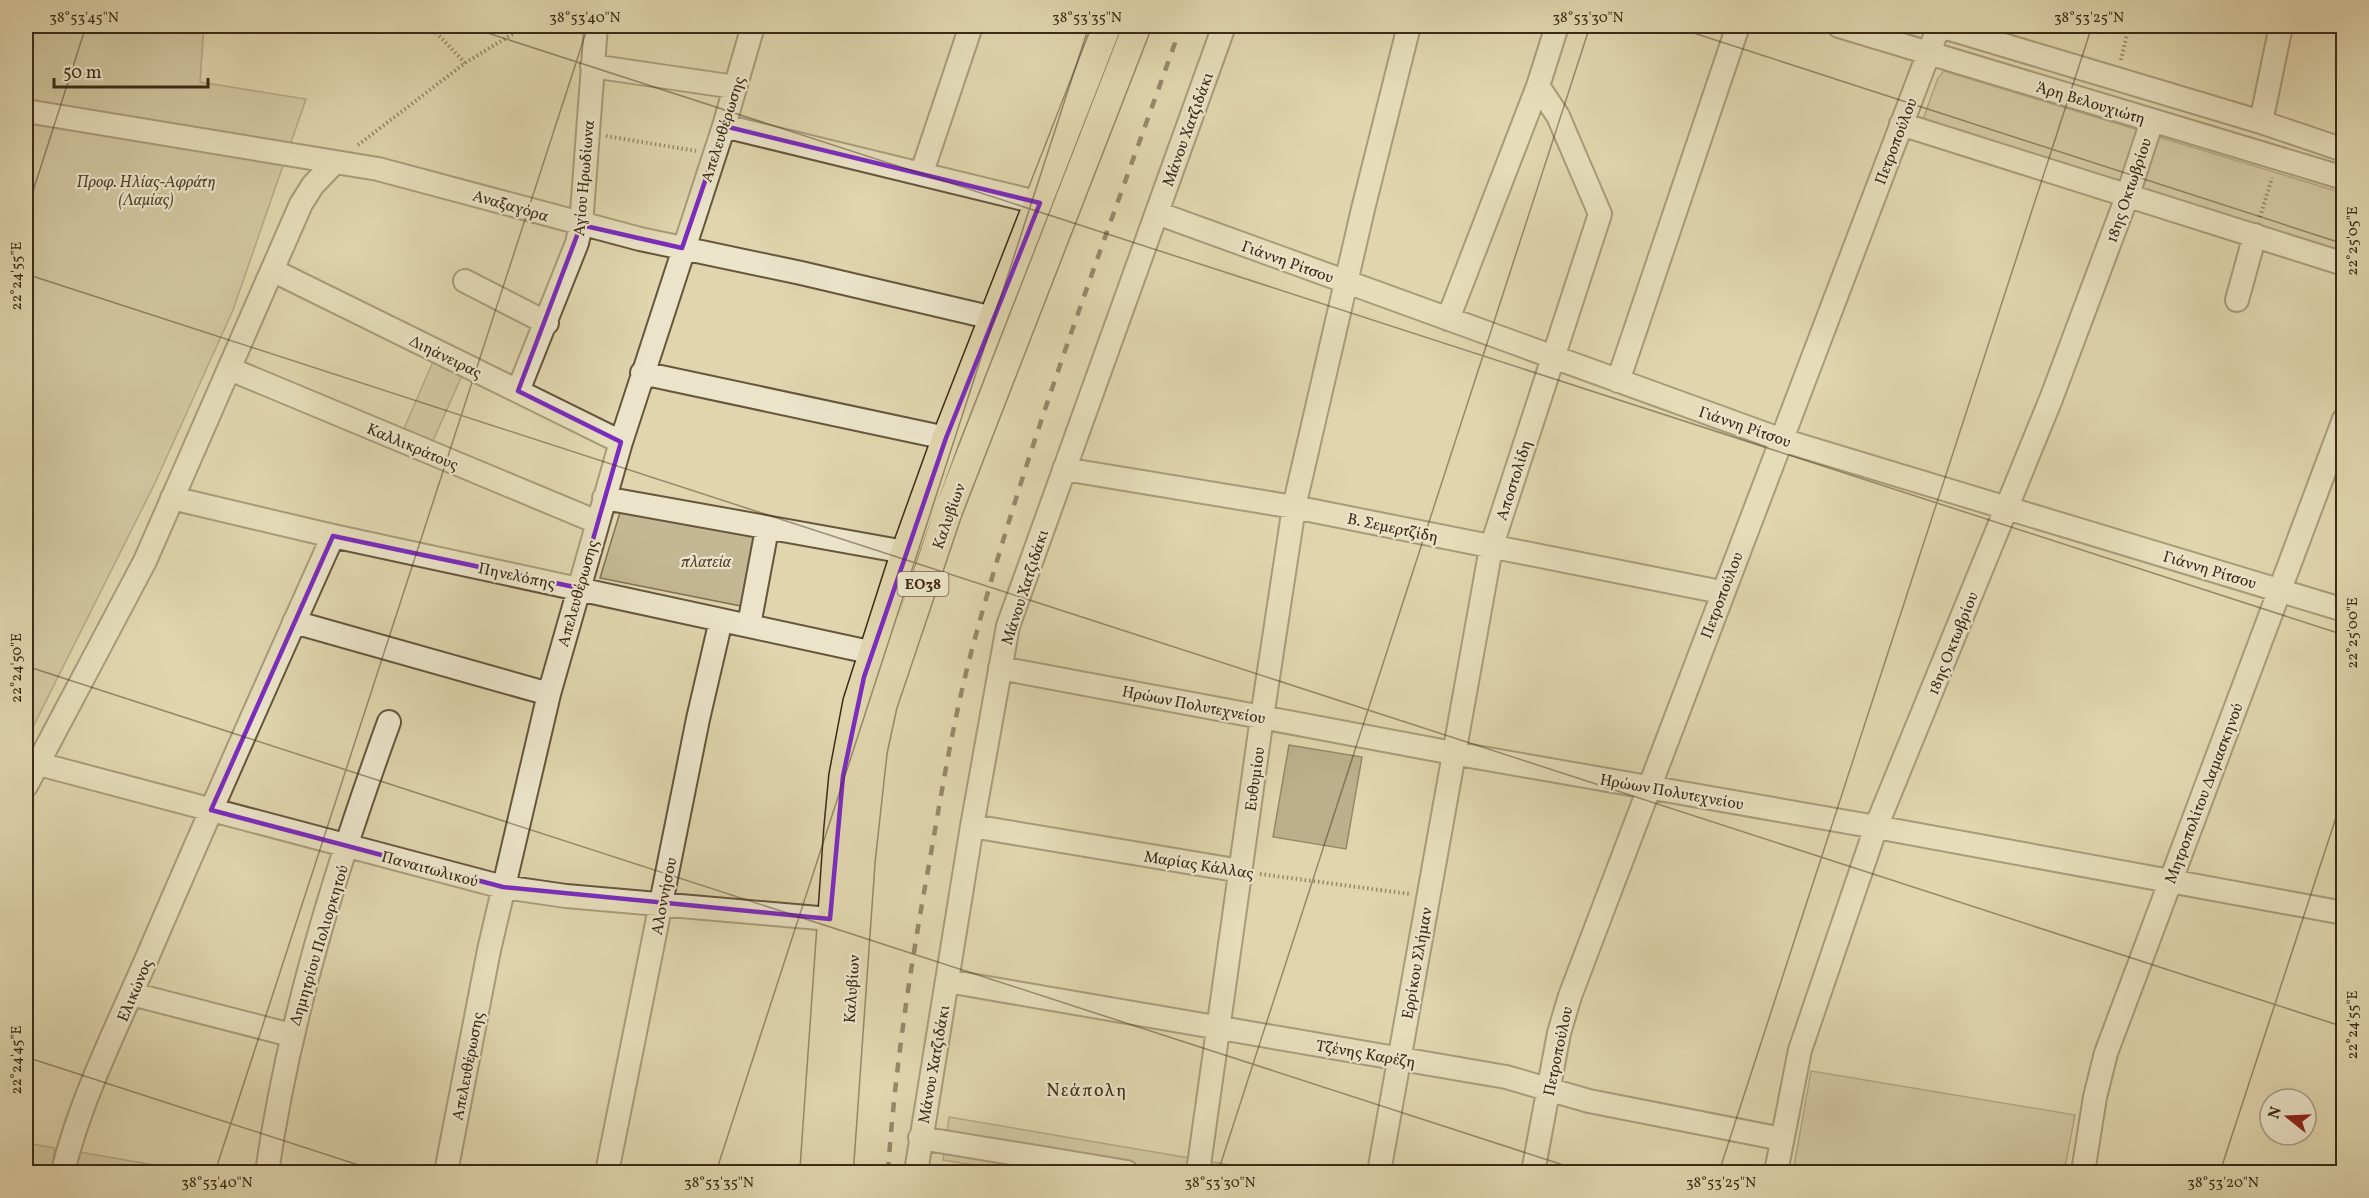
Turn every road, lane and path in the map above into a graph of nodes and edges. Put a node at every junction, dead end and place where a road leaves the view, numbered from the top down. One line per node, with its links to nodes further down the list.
1 (430, 26): 17 (path)
2 (526, 26): 17 (path)
3 (596, 26): 18 (street, Αγίου Ηρωδίωνα)
4 (753, 26): 21 (street, Απελευθέρωσης)
5 (971, 26): 32 (street)
6 (1107, 26): 35 (main road, Καλυβίων / ΕΟ38)
7 (1137, 26): 75 (main road, Καλυβίων / ΕΟ38)
8 (1224, 26): 36 (street, Μάνου Χατζιδάκι)
9 (1409, 26): 43 (street, Ευθυμίου)
10 (1557, 26): 20 (street)
11 (1738, 26): 51 (street)
12 (1839, 26): 16 (street, Άρη Βελουχιώτη)
13 (1940, 26): 16 (street, Πετροπούλου); 19 (street, Άρη Βελουχιώτη)
14 (2129, 26): 19 (path)
15 (2281, 26): 24 (street)
16 (1928, 52): 23 (street, Άρη Βελουχιώτη); 25 (street, Πετροπούλου)
17 (465, 63): 31 (path)
18 (592, 66): 21 (street); 27 (street, Αγίου Ηρωδίωνα)
19 (2117, 78): 24 (street, Άρη Βελουχιώτη)
20 (1538, 86): 46 (street); 48 (street, Αποστολίδη)
21 (735, 87): 26 (street, Απελευθέρωσης)
22 (26, 111): 31 (street, Αναξαγόρα)
23 (2152, 121): 30 (street, Άρη Βελουχιώτη); 34 (street, 18ης Οκτωβρίου)
24 (2261, 122): 28 (street, Άρη Βελουχιώτη)
25 (1901, 124): 34 (street); 55 (street, Πετροπούλου)
26 (724, 126): 29 (street, Απελευθέρωσης); 32 (street)
27 (588, 133): 29 (path); 37 (street, Αγίου Ηρωδίωνα)
28 (2343, 150)
29 (715, 154): 39 (street, Απελευθέρωσης)
30 (2278, 158): 33 (street, Άρη Βελουχιώτη); 38 (path)
31 (335, 162): 37 (street, Αναξαγόρα); 41 (street)
32 (922, 172): 35 (street)
33 (2343, 178)
34 (2128, 194): 38 (street); 61 (street, 18ης Οκτωβρίου)
35 (1040, 203): 45 (main road, Καλυβίων / ΕΟ38)
36 (1157, 213): 43 (street, Γιάννη Ρίτσου); 57 (street, Μάνου Χατζιδάκι)
37 (581, 225): 39 (street, Αναξαγόρα); 47 (street, Αγίου Ηρωδίωνα)
38 (2255, 235): 40 (street); 44 (street)
39 (682, 248): 45 (street, Αναξαγόρα); 50 (street, Απελευθέρωσης)
40 (2343, 264)
41 (272, 270): 49 (street); 52 (street, Διηάνειρας)
42 (465, 281): 47 (street)
43 (1346, 282): 46 (street, Γιάννη Ρίτσου); 60 (street, Ευθυμίου)
44 (2237, 300)
45 (993, 318): 54 (main road, Καλυβίων / ΕΟ38)
46 (1448, 319): 48 (street, Γιάννη Ρίτσου)
47 (547, 322): 52 (street, Αγίου Ηρωδίωνα)
48 (1553, 357): 51 (street, Γιάννη Ρίτσου); 65 (street, Αποστολίδη)
49 (230, 369): 58 (street); 62 (street, Καλλικράτους)
50 (642, 373): 54 (street); 56 (street, Απελευθέρωσης)
51 (1618, 381): 55 (street, Γιάννη Ρίτσου)
52 (518, 391): 56 (street, Διηάνειρας)
53 (2343, 419): 68 (street, Μητροπολίτου Δαμασκηνού)
54 (946, 438): 66 (main road, Καλυβίων / ΕΟ38)
55 (1782, 440): 61 (street, Γιάννη Ρίτσου); 69 (street, Πετροπούλου)
56 (621, 442): 59 (street, Απελευθέρωσης)
57 (1064, 469): 60 (street, Β. Σεμερτζίδη); 76 (street, Μάνου Χατζιδάκι)
58 (172, 498): 64 (street, Πηνελόπης); 81 (street)
59 (604, 498): 62 (street, Απελευθέρωσης); 63 (street)
60 (1294, 507): 65 (street, Β. Σεμερτζίδη); 78 (street, Ευθυμίου)
61 (2008, 508): 68 (street, Γιάννη Ρίτσου); 86 (street, 18ης Οκτωβρίου)
62 (597, 522): 67 (street, Απελευθέρωσης)
63 (768, 529): 66 (street); 73 (street)
64 (333, 536): 67 (street, Πηνελόπης); 72 (street, Ελικώνος)
65 (1491, 548): 69 (street, Β. Σεμερτζίδη); 80 (street, Αποστολίδη)
66 (905, 552): 74 (main road, Καλυβίων / ΕΟ38)
67 (579, 588): 71 (street, Πηνελόπης); 77 (street, Απελευθέρωσης)
68 (2279, 590): 70 (street, Γιάννη Ρίτσου); 89 (street, Μητροπολίτου Δαμασκηνού)
69 (1721, 592): 83 (street, Πετροπούλου)
70 (2343, 610)
71 (721, 620): 73 (street, Πηνελόπης); 92 (street, Αλοννήσου)
72 (294, 622): 77 (street); 84 (street, Ελικώνος)
73 (749, 626): 74 (street, Πηνελόπης)
74 (872, 652): 75 (street, Πηνελόπης); 94 (main road, Καλυβίων / ΕΟ38)
75 (898, 658): 109 (main road, Καλυβίων / ΕΟ38)
76 (1000, 668): 78 (street, Ηρώων Πολυτεχνείου); 85 (street, Μάνου Χατζιδάκι)
77 (549, 694): 90 (street, Απελευθέρωσης)
78 (1262, 717): 80 (street, Ηρώων Πολυτεχνείου); 88 (street, Ευθυμίου)
79 (389, 722): 87 (street, Δημητρίου Πολιορκητού)
80 (1452, 753): 83 (street, Ηρώων Πολυτεχνείου); 91 (street, Ερρίκου Σλήμαν)
81 (39, 764): 82 (street); 84 (street, Παναιτωλικού)
82 (26, 786)
83 (1648, 787): 86 (street, Ηρώων Πολυτεχνείου); 100 (street, Πετροπούλου)
84 (211, 810): 87 (street, Παναιτωλικού); 96 (street, Ελικώνος)
85 (972, 826): 88 (street, Μαρίας Κάλλας); 95 (street, Μάνου Χατζιδάκι)
86 (1876, 827): 89 (street, Ηρώων Πολυτεχνείου); 102 (street, 18ης Οκτωβρίου)
87 (348, 846): 90 (street, Παναιτωλικού); 98 (street, Δημητρίου Πολιορκητού)
88 (1241, 871): 91 (path, Μαρίας Κάλλας); 97 (street, Ευθυμίου)
89 (2169, 883): 93 (street, Ηρώων Πολυτεχνείου); 116 (street, Μητροπολίτου Δαμασκηνού)
90 (504, 887): 92 (street, Παναιτωλικού); 106 (street, Απελευθέρωσης)
91 (1427, 897): 99 (street, Ερρίκου Σλήμαν)
92 (662, 904): 94 (street, Παναιτωλικού); 107 (street, Αλοννήσου)
93 (2343, 913)
94 (830, 919): 108 (main road, Καλυβίων / ΕΟ38)
95 (946, 981): 97 (street, Τζένης Καρέζη); 101 (street, Μάνου Χατζιδάκι)
96 (132, 994): 98 (street); 104 (street, Ελικώνος)
97 (1219, 1028): 99 (street, Τζένης Καρέζη); 112 (street, Ευθυμίου)
98 (291, 1035): 105 (street, Δημητρίου Πολιορκητού)
99 (1399, 1059): 100 (street, Τζένης Καρέζη); 113 (street, Ερρίκου Σλήμαν)
100 (1548, 1088): 102 (street, Τζένης Καρέζη); 114 (street, Πετροπούλου)
101 (920, 1138): 103 (street); 110 (street, Μάνου Χατζιδάκι)
102 (1782, 1139): 115 (street, 18ης Οκτωβρίου)
103 (1055, 1167): 111 (street)
104 (63, 1173)
105 (267, 1173)
106 (446, 1173)
107 (607, 1173)
108 (814, 1173)
109 (838, 1173)
110 (916, 1173)
111 (1127, 1173)
112 (1198, 1173)
113 (1379, 1173)
114 (1533, 1173)
115 (1776, 1173)
116 (2083, 1173)

